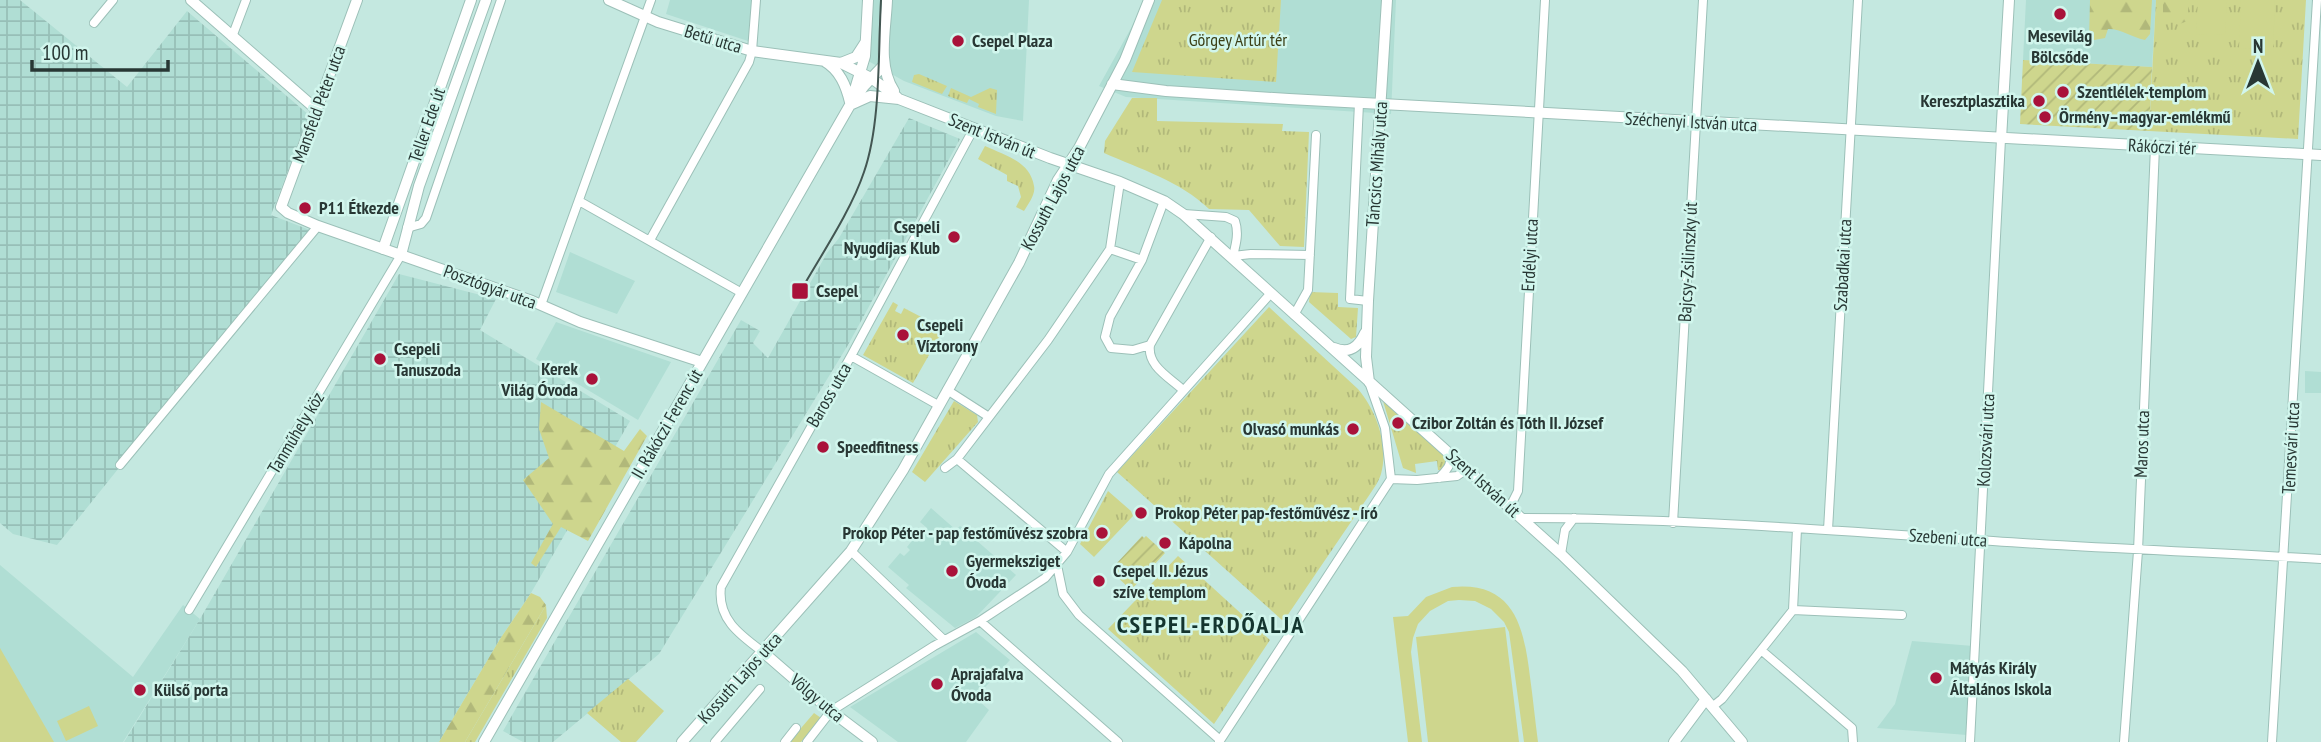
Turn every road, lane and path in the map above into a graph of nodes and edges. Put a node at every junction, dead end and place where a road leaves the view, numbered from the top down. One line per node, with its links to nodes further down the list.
1 (113, 0): 21 (street)
2 (191, 0): 22 (street)
3 (246, 0): 22 (street)
4 (357, 0): 35 (street, Mansfeld Péter utca)
5 (471, 0): 55 (street, Teller Ede út)
6 (486, 0): 52 (street, Teller Ede út)
7 (501, 0): 52 (street, Teller Ede út)
8 (609, 0): 20 (street, Betű utca)
9 (651, 0): 20 (street)
10 (755, 0): 24 (street)
11 (869, 0): 23 (street, II. Rákóczi Ferenc út)
12 (887, 0): 27 (street)
13 (1149, 0): 30 (street, Kossuth Lajos utca)
14 (1387, 0): 33 (street, Táncsics Mihály utca)
15 (1545, 0): 36 (street, Erdélyi utca)
16 (1703, 0): 37 (street, Bajcsy-Zsilinszky út)
17 (1858, 0): 39 (street, Szabadkai utca)
18 (2009, 0): 41 (street)
19 (2317, 0): 43 (street)
20 (645, 16): 24 (street, Betű utca); 47 (street)
21 (94, 23)
22 (232, 37): 35 (street)
23 (866, 41): 26 (street); 28 (street, II. Rákóczi Ferenc út)
24 (752, 51): 25 (street, Betű utca); 54 (street)
25 (821, 59): 26 (street, Betű utca); 34 (street)
26 (841, 63): 28 (street, Betű utca)
27 (884, 65): 29 (street, II. Rákóczi Ferenc út); 31 (street)
28 (860, 73): 29 (street, Betű utca); 34 (street, II. Rákóczi Ferenc út)
29 (871, 78): 31 (street, Szent István út); 34 (street, II. Rákóczi Ferenc út)
30 (1112, 84): 32 (street); 45 (street, Kossuth Lajos utca)
31 (899, 99): 34 (street, Szent István út); 38 (street, Szent István út)
32 (1359, 103): 33 (street); 63 (street)
33 (1381, 104): 36 (street, Széchenyi István utca); 63 (street, Táncsics Mihály utca)
34 (850, 105): 61 (street, II. Rákóczi Ferenc út)
35 (317, 110): 49 (street, Mansfeld Péter utca)
36 (1537, 114): 37 (street, Széchenyi István utca); 83 (street, Erdélyi utca)
37 (1696, 122): 39 (street, Széchenyi István utca); 86 (street, Bajcsy-Zsilinszky út)
38 (974, 128): 45 (street, Szent István út); 69 (street, Baross utca)
39 (1849, 130): 41 (street, Széchenyi István utca); 88 (street, Szabadkai utca)
40 (1316, 135): 58 (street)
41 (2001, 139): 42 (street, Rákóczi tér); 89 (street, Kolozsvári utca)
42 (2155, 147): 43 (street, Rákóczi tér); 91 (street, Maros utca)
43 (2307, 155): 44 (street); 94 (street, Temesvári utca)
44 (2321, 155)
45 (1069, 165): 46 (street, Szent István út); 72 (street, Kossuth Lajos utca)
46 (1120, 182): 48 (street, Szent István út); 56 (street)
47 (579, 201): 54 (street); 64 (street)
48 (1164, 201): 50 (street, Szent István út); 60 (street)
49 (281, 207): 51 (street, Posztógyár utca)
50 (1183, 214): 53 (street, Szent István út); 59 (street)
51 (318, 226): 55 (street, Posztógyár utca); 78 (street)
52 (407, 228): 57 (street, Teller Ede út)
53 (1211, 237): 59 (street, Szent István út); 67 (street)
54 (650, 240): 61 (street)
55 (383, 249): 57 (street, Posztógyár utca)
56 (1110, 249): 60 (street); 75 (street)
57 (401, 255): 64 (street, Posztógyár utca); 97 (street, Tanműhely köz)
58 (1310, 255): 59 (street); 65 (street)
59 (1233, 256): 62 (street, Szent István út)
60 (1142, 260): 67 (street)
61 (741, 293): 70 (street, II. Rákóczi Ferenc út)
62 (1271, 293): 65 (street, Szent István út); 73 (street)
63 (1368, 301): 66 (street, Táncsics Mihály utca)
64 (541, 305): 70 (street, Posztógyár utca)
65 (1294, 315): 68 (street, Szent István út)
66 (1367, 328): 68 (street); 71 (street, Táncsics Mihály utca)
67 (1150, 345): 73 (street)
68 (1328, 346): 71 (street, Szent István út)
69 (851, 355): 74 (street); 103 (street, Baross utca)
70 (702, 362): 109 (street, II. Rákóczi Ferenc út)
71 (1369, 382): 76 (street, Szent István út); 82 (street)
72 (947, 390): 74 (street, Kossuth Lajos utca); 75 (street)
73 (1183, 390): 92 (street)
74 (938, 405): 90 (street, Kossuth Lajos utca)
75 (989, 417): 77 (street)
76 (1449, 452): 80 (street, Szent István út); 81 (street)
77 (957, 459): 79 (street); 92 (street)
78 (120, 465)
79 (945, 468)
80 (1467, 469): 81 (street); 83 (street, Szent István út)
81 (1439, 478): 82 (street)
82 (1391, 480): 108 (street)
83 (1510, 507): 84 (street, Szent István út)
84 (1522, 518): 85 (street, Szebeni utca); 93 (street, Szent István út)
85 (1574, 518): 86 (street, Szebeni utca); 93 (street)
86 (1674, 523): 87 (street, Szebeni utca)
87 (1797, 529): 88 (street, Szebeni utca); 98 (street)
88 (1828, 530): 89 (street, Szebeni utca)
89 (1981, 541): 91 (street, Szebeni utca); 119 (street, Kolozsvári utca)
90 (850, 551): 101 (street); 103 (street, Kossuth Lajos utca)
91 (2138, 551): 94 (street, Szebeni utca); 120 (street, Maros utca)
92 (1067, 552): 96 (street)
93 (1561, 554): 105 (street, Szent István út)
94 (2284, 556): 95 (street, Szebeni utca); 121 (street, Temesvári utca)
95 (2321, 559)
96 (1058, 565): 100 (street); 108 (street)
97 (189, 610)
98 (1793, 610): 99 (street); 102 (street)
99 (1902, 615)
100 (980, 621): 101 (street); 115 (street)
101 (944, 640): 106 (street)
102 (1761, 650): 105 (street); 118 (street)
103 (763, 652): 106 (street, Völgy utca); 110 (street, Kossuth Lajos utca)
104 (760, 689): 111 (street, Kossuth Lajos utca)
105 (1709, 703): 116 (street); 117 (street, Szent István út)
106 (831, 711): 113 (street); 114 (street, Völgy utca)
107 (796, 728): 112 (street)
108 (1219, 741)
109 (484, 742)
110 (682, 742)
111 (715, 742)
112 (785, 742)
113 (807, 742)
114 (873, 742)
115 (1118, 742)
116 (1674, 742)
117 (1742, 742)
118 (1853, 742)
119 (1970, 742)
120 (2124, 742)
121 (2272, 742)

